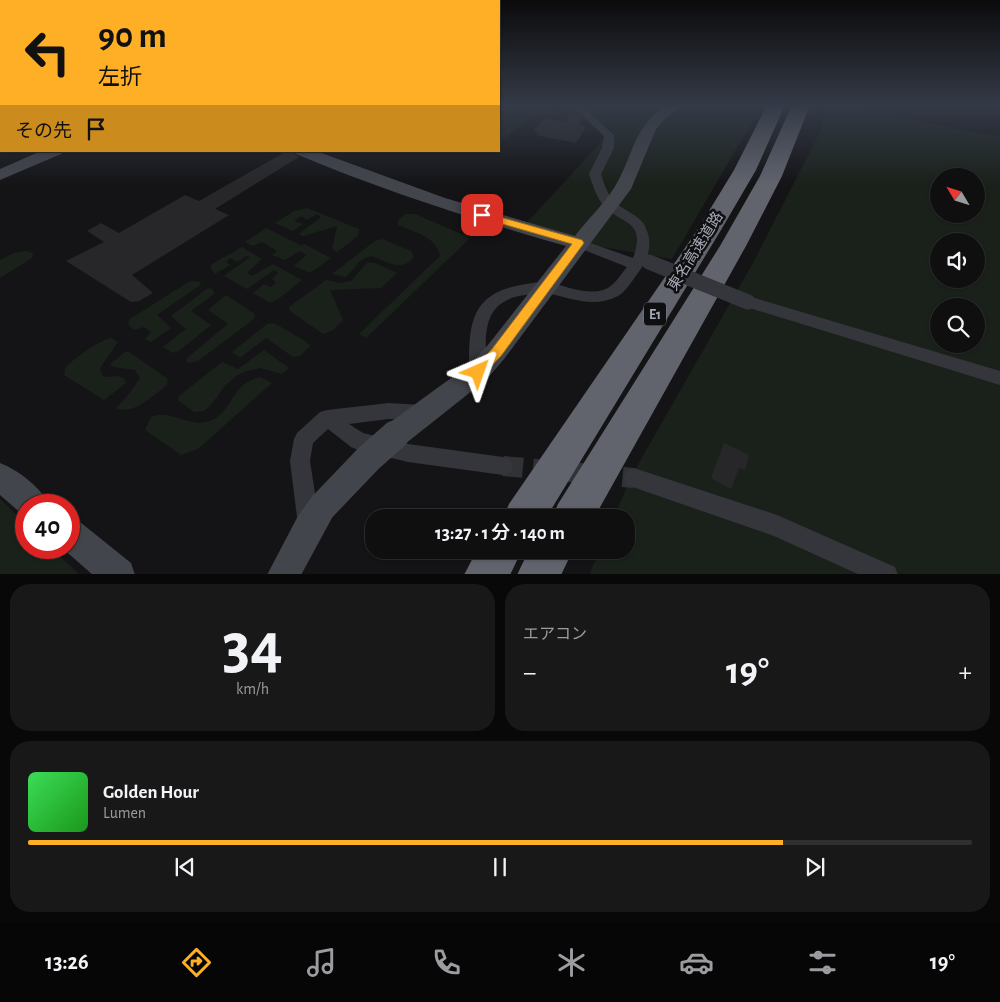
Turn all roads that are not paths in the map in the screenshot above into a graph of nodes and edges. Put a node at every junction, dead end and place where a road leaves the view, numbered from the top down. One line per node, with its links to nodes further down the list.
1 (606, 132): 8 (street)
2 (647, 132): 8 (street)
3 (763, 132): 20 (highway, 東名高速道路 / E1)
4 (789, 132): 21 (highway, 東名高速道路 / E1)
5 (53, 152): 7 (street)
6 (304, 152): 9 (street)
7 (0, 175)
8 (610, 205): 9 (street); 10 (street)
9 (579, 243): 10 (street); 11 (street)
10 (642, 262): 11 (street); 13 (street, bridge)
11 (546, 288): 12 (street); 12 (street)
12 (478, 372): 14 (street)
13 (1000, 378)
14 (423, 413): 15 (street); 22 (street, bridge)
15 (327, 418): 16 (street); 22 (street)
16 (503, 466)
17 (0, 477): 19 (street)
18 (634, 478): 30 (street)
19 (21, 494)
20 (529, 509)
21 (577, 509)
22 (316, 516): 27 (street)
23 (80, 542): 26 (street)
24 (495, 559): 28 (highway)
25 (547, 559): 29 (highway)
26 (119, 574)
27 (284, 574)
28 (485, 574)
29 (538, 574)
30 (887, 574)

